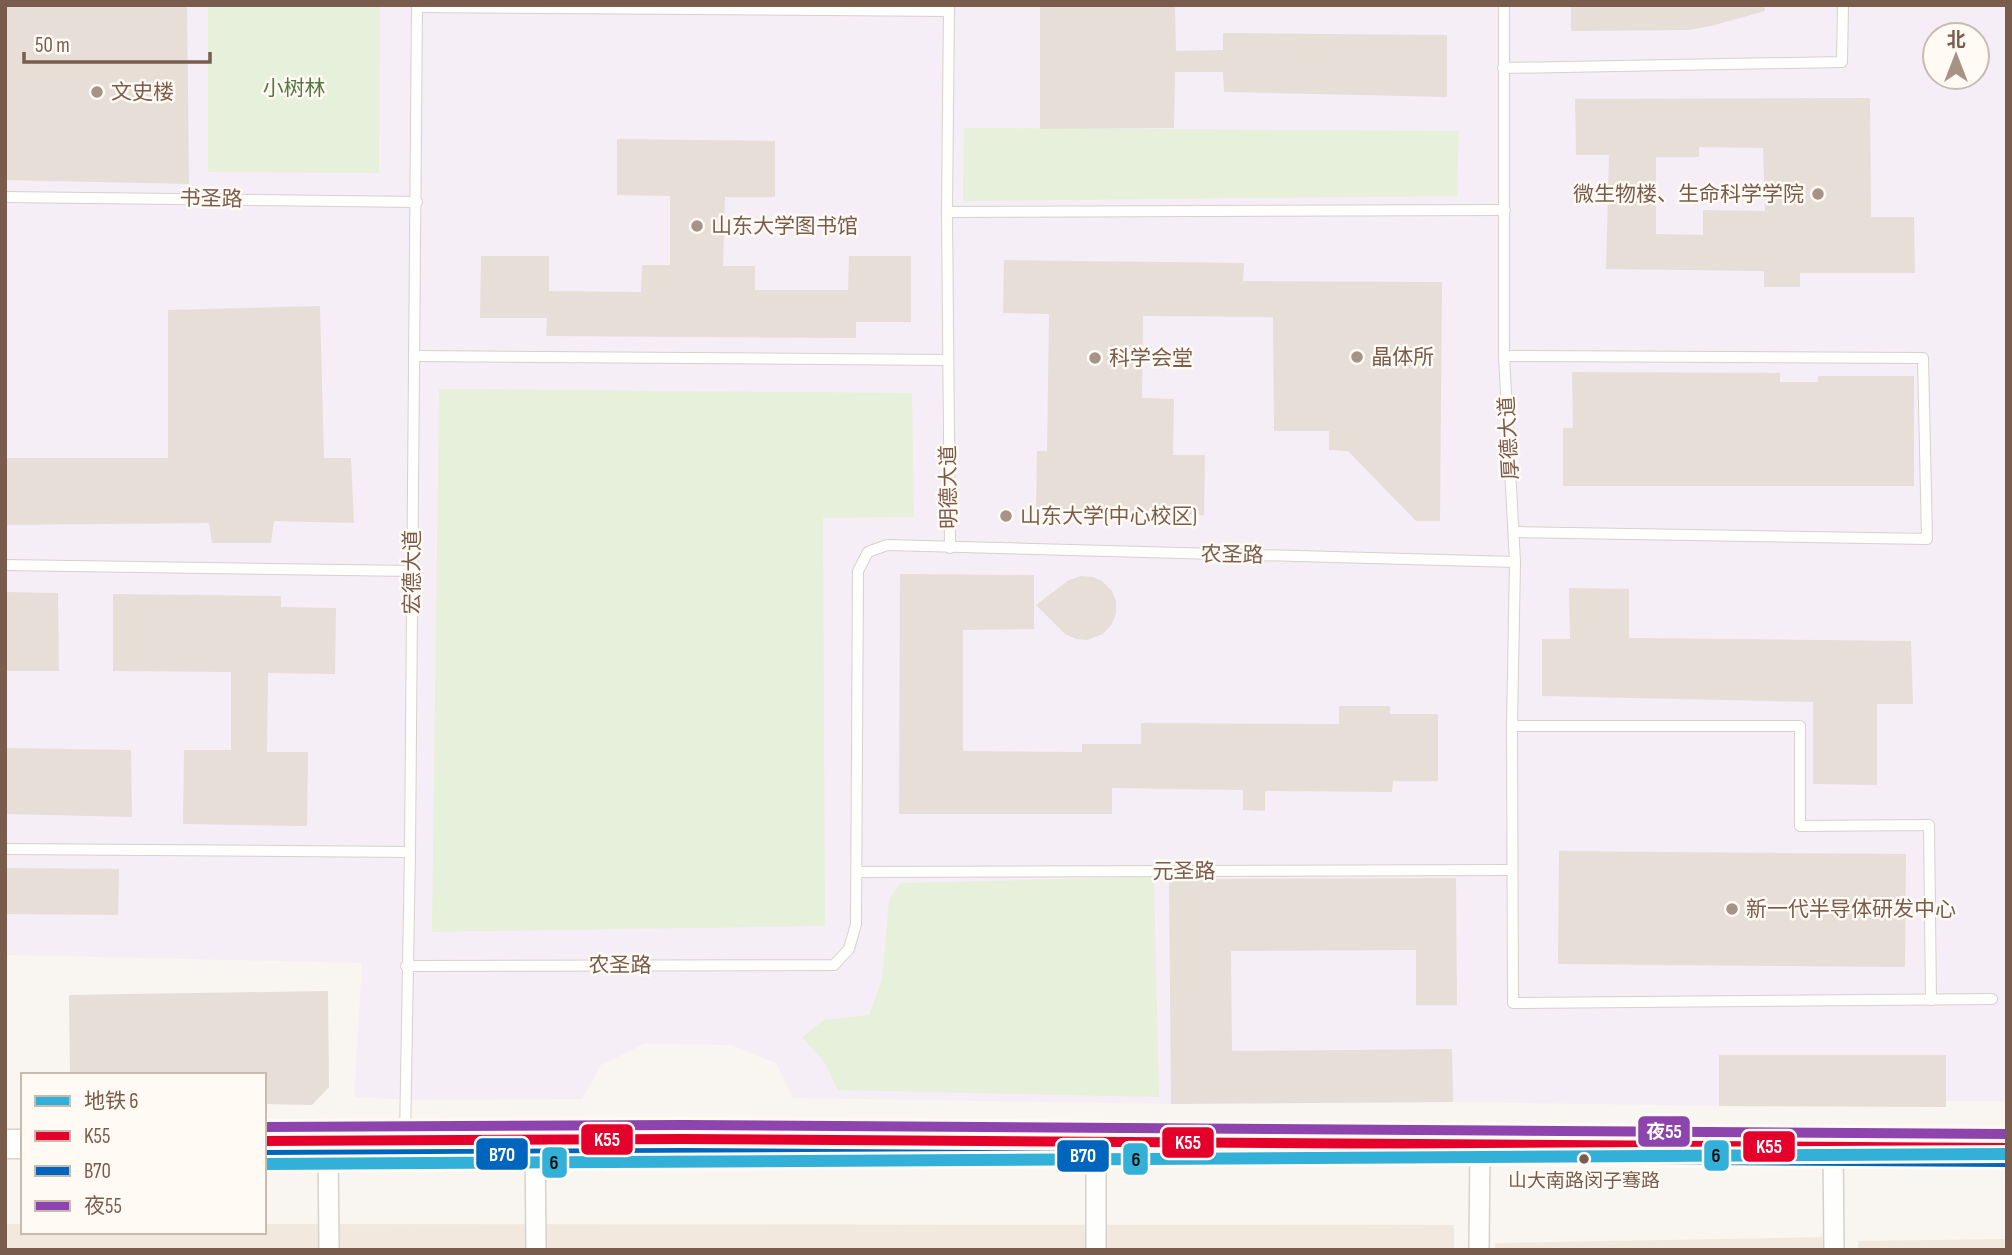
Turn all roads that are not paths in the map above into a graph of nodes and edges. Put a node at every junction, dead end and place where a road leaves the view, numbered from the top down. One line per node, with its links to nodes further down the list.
1 (1504, 5): 5 (lane, 厚德大道)
2 (1843, 5): 5 (lane)
3 (417, 6): 4 (lane); 7 (lane, 宏德大道)
4 (949, 8): 9 (lane, 明德大道)
5 (1503, 68): 8 (lane, 厚德大道)
6 (5, 197): 7 (lane, 书圣路)
7 (417, 202): 10 (lane, 宏德大道)
8 (1505, 210): 9 (lane); 11 (lane, 厚德大道)
9 (947, 212): 12 (lane, 明德大道)
10 (414, 356): 12 (lane); 17 (lane, 宏德大道)
11 (1504, 356): 13 (lane, 厚德大道); 13 (lane)
12 (947, 360): 14 (lane, 明德大道)
13 (1514, 533): 15 (lane, 厚德大道)
14 (950, 548): 15 (lane, 农圣路); 22 (lane, 明德大道)
15 (1515, 562): 18 (lane, 厚德大道)
16 (5, 565): 17 (lane)
17 (411, 571): 20 (lane, 宏德大道)
18 (1512, 726): 21 (lane, 厚德大道); 26 (lane)
19 (5, 849): 20 (lane)
20 (410, 852): 24 (lane, 宏德大道)
21 (1512, 870): 22 (lane, 元圣路); 26 (lane, 厚德大道)
22 (857, 872): 23 (lane, 明德大道)
23 (834, 965): 24 (lane, 农圣路)
24 (406, 966): 27 (lane, 宏德大道)
25 (1992, 999): 26 (lane)
26 (1931, 1000)
27 (405, 1139): 28 (main road); 29 (main road)
28 (535, 1139): 31 (main road); 36 (street)
29 (328, 1140): 30 (main road); 35 (street)
30 (266, 1141)
31 (1096, 1142): 32 (main road); 37 (street)
32 (1480, 1144): 33 (main road); 38 (street)
33 (1833, 1147): 34 (main road); 39 (street)
34 (2007, 1148)
35 (329, 1250)
36 (536, 1250)
37 (1096, 1250)
38 (1479, 1250)
39 (1834, 1250)

